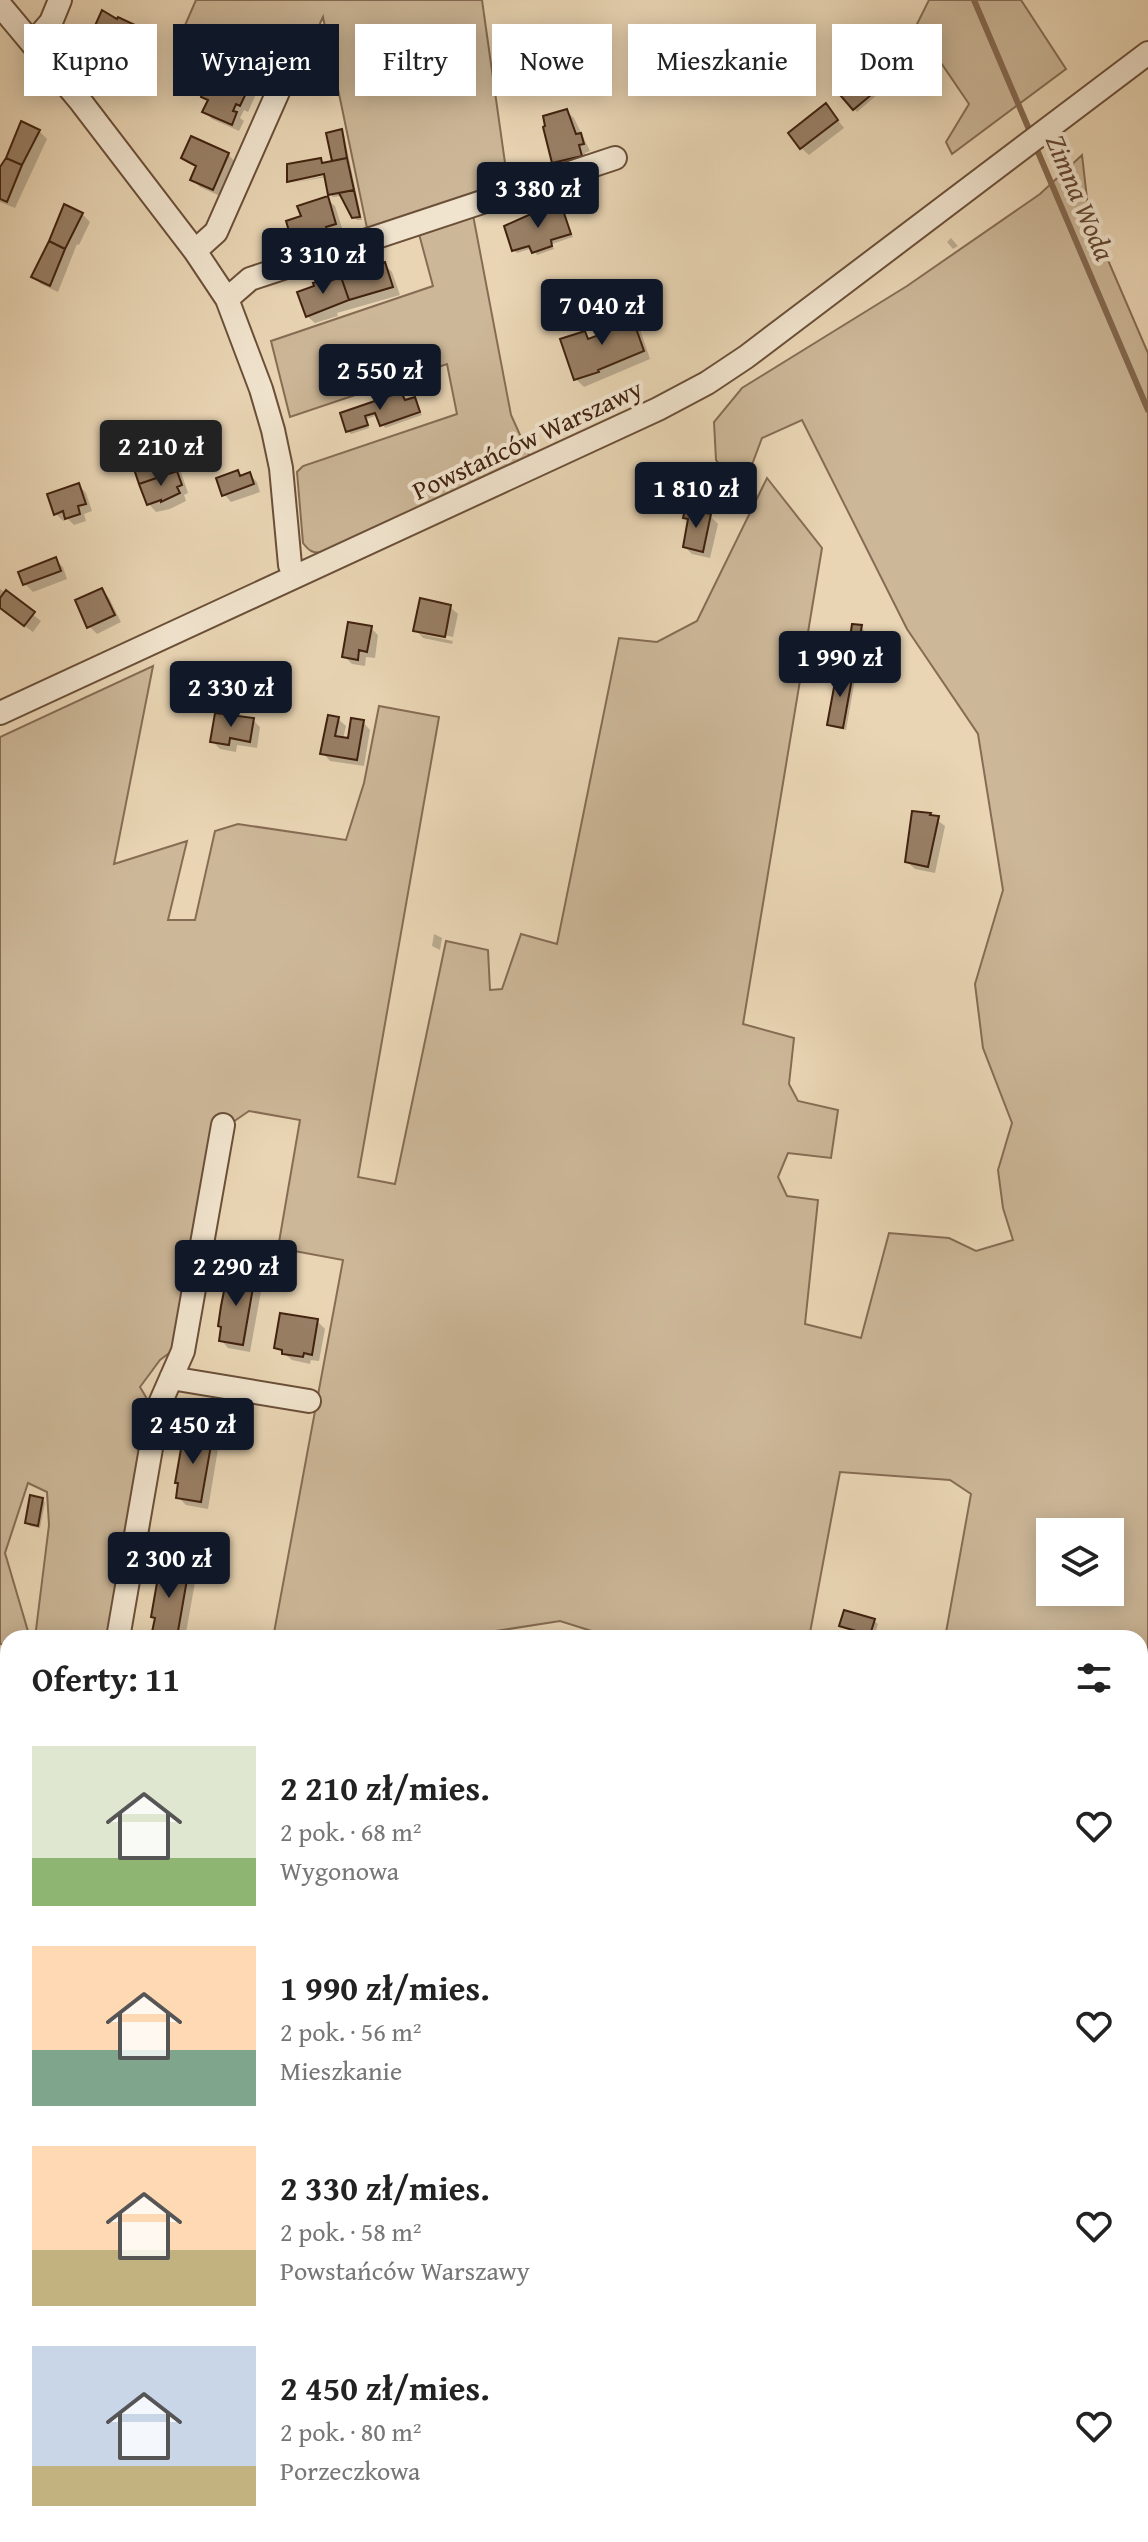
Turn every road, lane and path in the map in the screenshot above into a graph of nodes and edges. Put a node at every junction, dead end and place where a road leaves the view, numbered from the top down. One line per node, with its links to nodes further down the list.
1 (60, 0): 3 (street)
2 (0, 5): 4 (street)
3 (49, 24)
4 (24, 33)
5 (1148, 53): 11 (street, Powstańców Warszawy)
6 (74, 96): 9 (street)
7 (276, 96): 9 (street)
8 (615, 158): 10 (street)
9 (195, 251): 10 (street)
10 (227, 299): 11 (street)
11 (294, 577): 12 (street, Powstańców Warszawy)
12 (3, 703)
13 (223, 1125): 14 (street)
14 (171, 1378): 15 (street); 16 (street)
15 (309, 1401)
16 (119, 1630)

